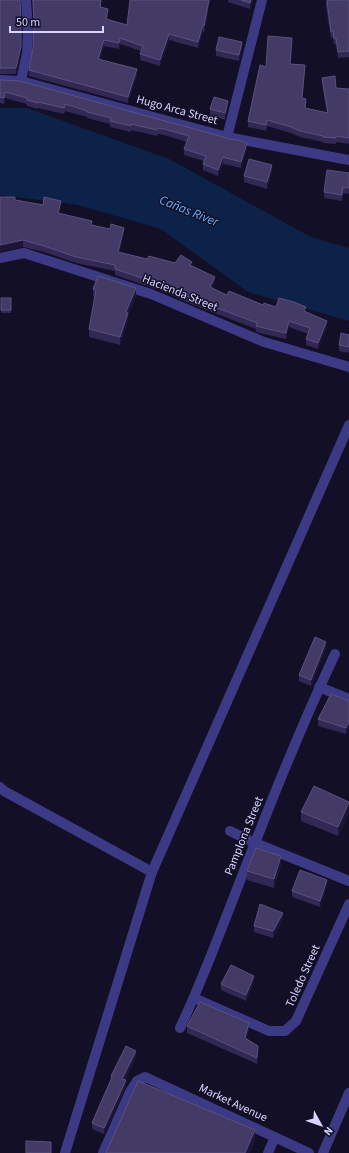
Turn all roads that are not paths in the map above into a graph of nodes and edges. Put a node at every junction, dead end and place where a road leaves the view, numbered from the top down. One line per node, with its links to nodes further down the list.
1 (26, 0): 4 (street)
2 (262, 0): 5 (street)
3 (0, 80): 4 (street, Hugo Arca Street)
4 (20, 81): 5 (street, Hugo Arca Street)
5 (228, 137): 6 (street, Hugo Arca Street)
6 (349, 160)
7 (0, 258): 8 (street, Hacienda Street)
8 (349, 367)
9 (349, 425): 16 (street)
10 (334, 654): 11 (street, Pamplona Street)
11 (319, 687): 12 (street); 15 (street, Pamplona Street)
12 (349, 699)
13 (0, 787): 16 (street)
14 (230, 831): 15 (street)
15 (255, 843): 17 (street); 19 (street, Pamplona Street)
16 (152, 872): 23 (street)
17 (349, 881)
18 (349, 904): 19 (street, Toledo Street)
19 (194, 998): 20 (street, Pamplona Street)
20 (180, 1028)
21 (349, 1093): 27 (street)
22 (275, 1137): 24 (street, Market Avenue); 25 (street); 26 (street, Market Avenue)
23 (65, 1153)
24 (103, 1153)
25 (268, 1153)
26 (309, 1153)
27 (323, 1153)

